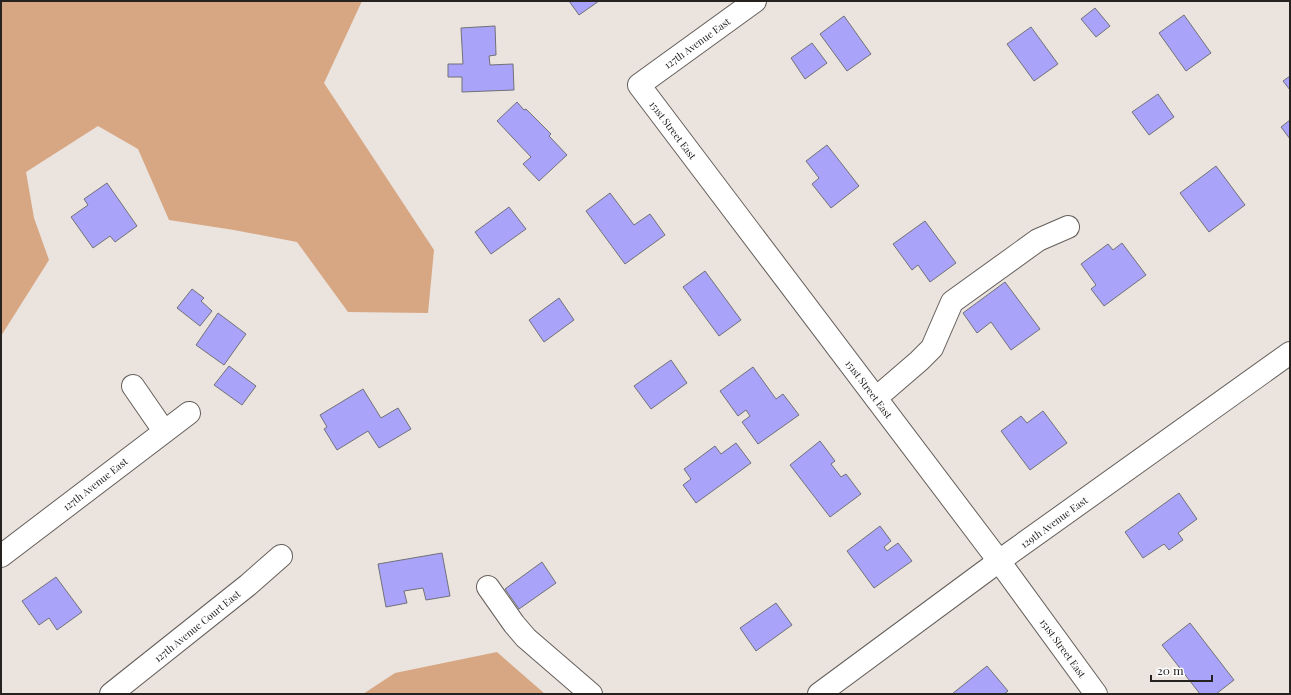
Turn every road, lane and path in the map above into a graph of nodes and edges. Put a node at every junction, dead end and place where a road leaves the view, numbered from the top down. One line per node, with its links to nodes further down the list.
1 (755, 1): 2 (street, 127th Avenue East)
2 (639, 85): 6 (street, 151st Street East)
3 (1068, 227): 6 (street)
4 (1290, 353): 11 (street, 129th Avenue East)
5 (133, 386): 8 (street)
6 (876, 398): 11 (street, 151st Street East)
7 (189, 413): 8 (street, 127th Avenue East)
8 (164, 431): 9 (street, 127th Avenue East)
9 (1, 556)
10 (281, 556): 13 (street, 127th Avenue Court East)
11 (999, 561): 15 (street, 129th Avenue East); 16 (street, 151st Street East)
12 (488, 587): 14 (street)
13 (111, 694)
14 (591, 694)
15 (820, 694)
16 (1096, 694)

